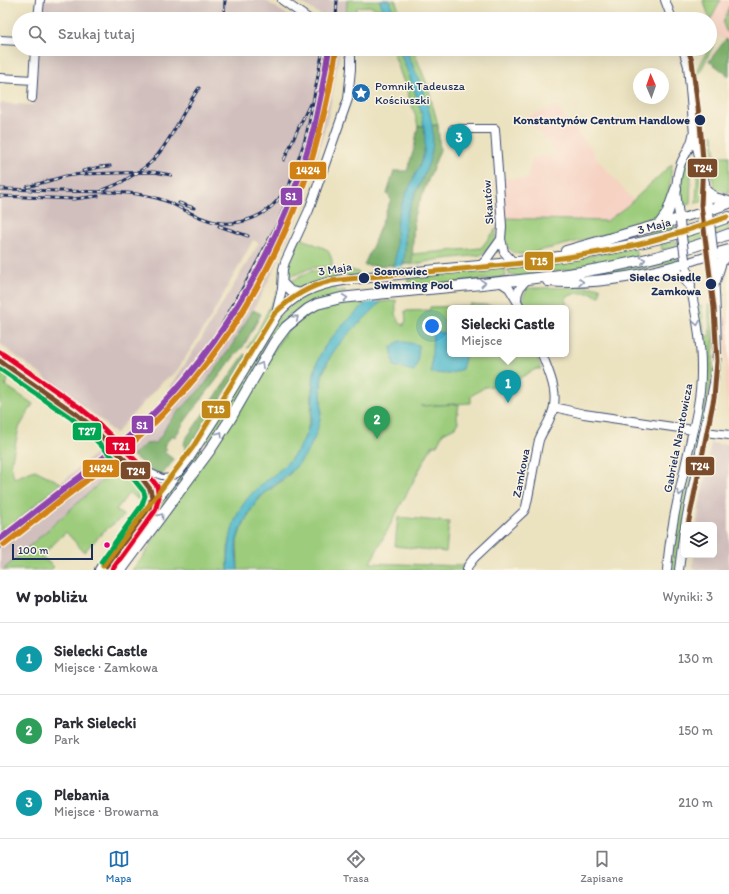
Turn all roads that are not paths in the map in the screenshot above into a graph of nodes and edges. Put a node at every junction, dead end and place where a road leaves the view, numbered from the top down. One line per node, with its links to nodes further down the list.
1 (40, 0): 4 (street)
2 (282, 0): 5 (street)
3 (665, 0): 6 (street)
4 (39, 12)
5 (299, 12)
6 (669, 12)
7 (0, 40): 8 (street)
8 (12, 41)
9 (35, 56): 13 (street)
10 (351, 56): 37 (street)
11 (686, 56): 16 (street, Gabriela Narutowicza)
12 (0, 78): 13 (street)
13 (33, 80): 14 (street)
14 (32, 98)
15 (453, 129): 25 (street, Skautów)
16 (694, 134): 17 (street, Gabriela Narutowicza); 18 (street, Gabriela Narutowicza)
17 (676, 189): 22 (street, Gabriela Narutowicza); 23 (main road)
18 (707, 192): 19 (main road); 20 (street, Gabriela Narutowicza)
19 (729, 202): 20 (main road)
20 (709, 212): 22 (street, 3 Maja); 27 (street, Gabriela Narutowicza, bridge)
21 (729, 217): 29 (main road, 3 Maja)
22 (680, 221): 23 (main road); 30 (street, Gabriela Narutowicza, bridge)
23 (659, 225): 29 (main road)
24 (729, 234): 34 (main road, one-way to 24)
25 (501, 239): 31 (street); 32 (street, Skautów)
26 (729, 250): 27 (main road)
27 (714, 252): 30 (street); 35 (street, Gabriela Narutowicza)
28 (729, 254): 35 (main road)
29 (533, 261): 31 (main road, 3 Maja); 34 (main road)
30 (685, 261): 33 (main road); 38 (street, Gabriela Narutowicza)
31 (514, 263): 32 (main road, 3 Maja)
32 (480, 266): 39 (main road, 3 Maja)
33 (663, 269): 34 (main road, one-way to 33); 38 (main road)
34 (533, 278): 36 (main road); 40 (street)
35 (715, 281): 47 (street, Gabriela Narutowicza)
36 (500, 282): 40 (street); 54 (main road, one-way to 36)
37 (283, 283): 39 (street); 42 (street)
38 (690, 285): 46 (street, Gabriela Narutowicza, one-way to 46)
39 (301, 292): 42 (main road, 3 Maja)
40 (517, 300): 41 (street)
41 (520, 305)
42 (276, 315): 50 (main road, 3 Maja)
43 (0, 357): 49 (street)
44 (543, 357): 45 (street, Zamkowa)
45 (554, 407): 46 (street); 58 (street, Zamkowa)
46 (693, 430): 59 (street, Gabriela Narutowicza, one-way to 59)
47 (705, 432): 48 (street); 52 (street, Gabriela Narutowicza)
48 (729, 435)
49 (138, 468): 50 (street); 51 (street)
50 (173, 478): 51 (main road, 3 Maja)
51 (148, 509): 53 (main road, 3 Maja)
52 (686, 522)
53 (133, 526): 54 (street); 56 (main road, 3 Maja)
54 (146, 536): 57 (main road)
55 (681, 554): 60 (street)
56 (100, 570)
57 (121, 570)
58 (467, 570)
59 (667, 570)
60 (679, 570)

